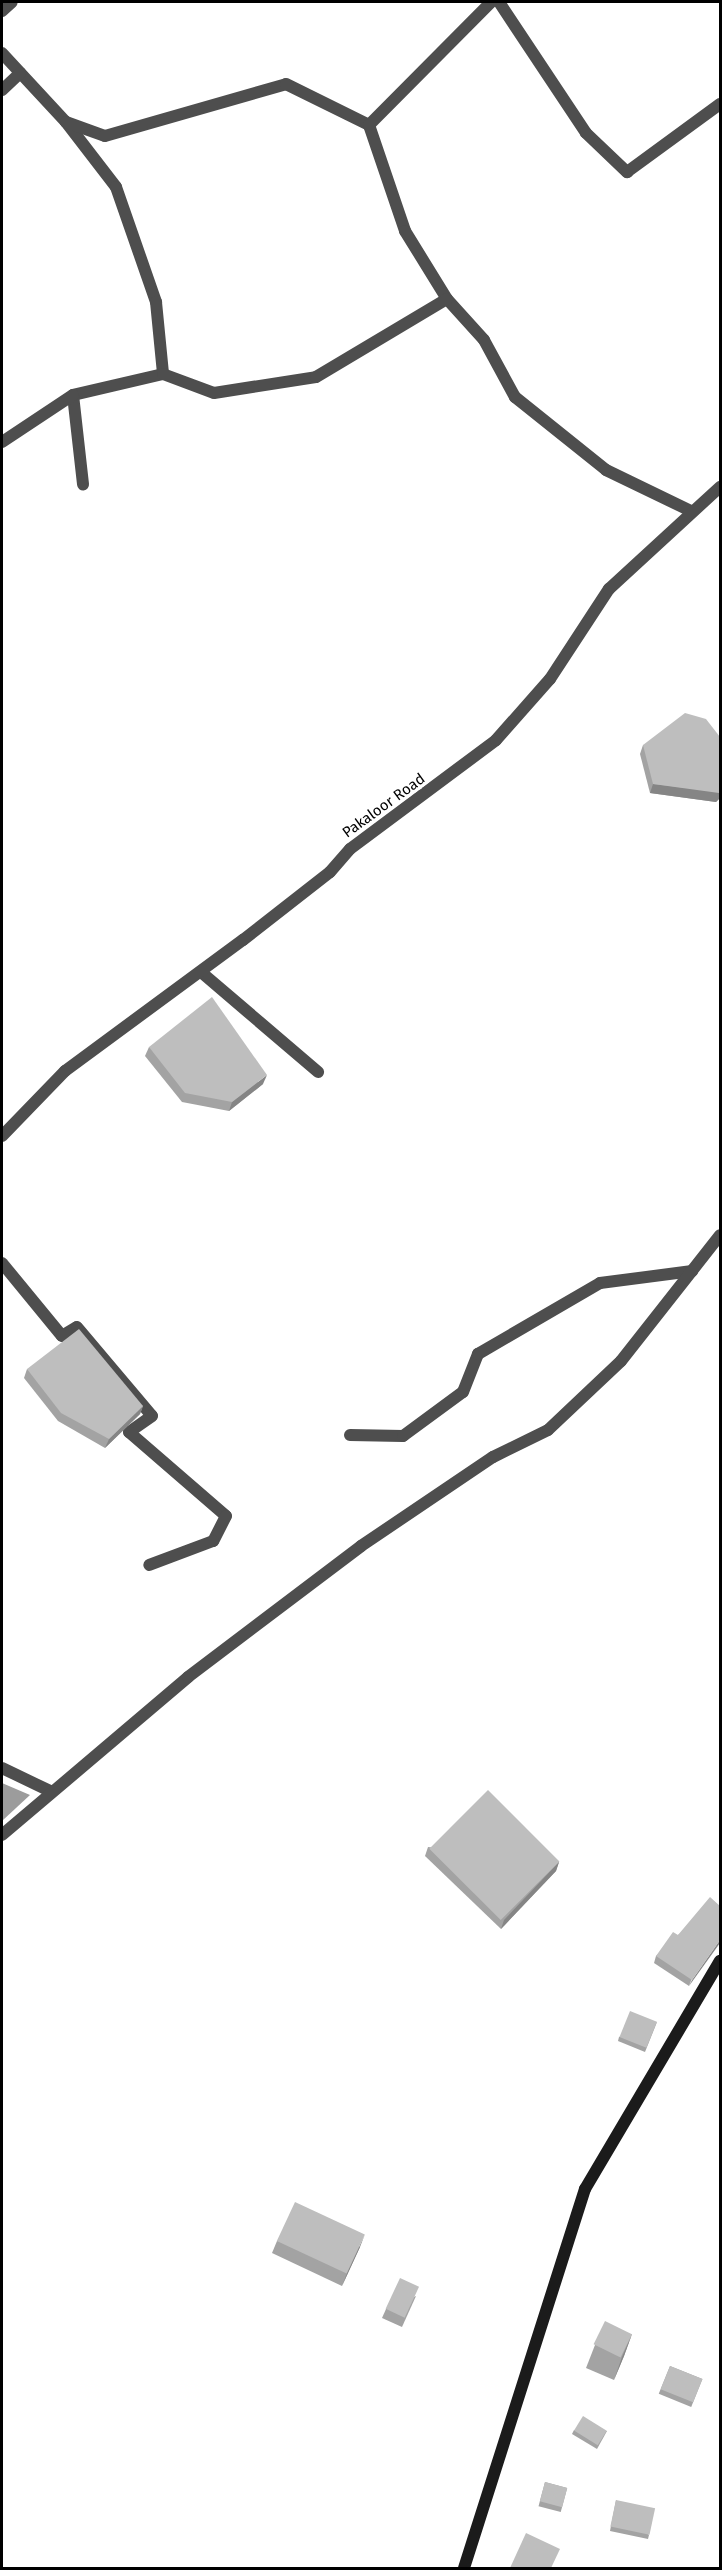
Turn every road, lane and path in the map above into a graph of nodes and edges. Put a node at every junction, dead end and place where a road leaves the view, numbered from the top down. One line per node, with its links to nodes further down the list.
1 (12, 2): 4 (street)
2 (492, 2): 10 (street)
3 (499, 2): 8 (street)
4 (2, 11)
5 (2, 53): 6 (street)
6 (20, 73): 7 (street); 9 (street)
7 (2, 90)
8 (720, 104)
9 (66, 122): 10 (street); 12 (street)
10 (369, 125): 11 (street)
11 (447, 299): 12 (street); 17 (street)
12 (163, 375): 13 (street)
13 (73, 395): 14 (street); 15 (street)
14 (2, 442)
15 (83, 484)
16 (720, 487): 17 (street, Pakaloor Road)
17 (690, 512): 18 (street, Pakaloor Road)
18 (201, 972): 19 (street); 20 (street, Pakaloor Road)
19 (318, 1072)
20 (2, 1136)
21 (720, 1235): 23 (street)
22 (2, 1263): 25 (street)
23 (692, 1271): 24 (street); 27 (street)
24 (350, 1435)
25 (149, 1565)
26 (2, 1768): 27 (street)
27 (52, 1792): 28 (street)
28 (2, 1835)
29 (720, 1961): 30 (main road)
30 (464, 2568)

